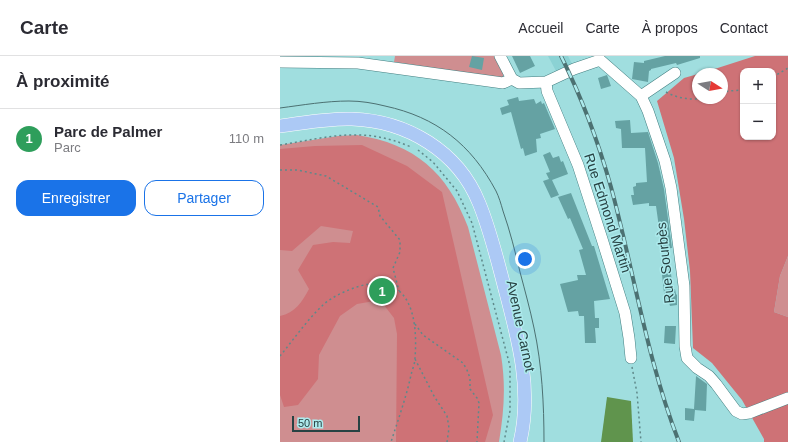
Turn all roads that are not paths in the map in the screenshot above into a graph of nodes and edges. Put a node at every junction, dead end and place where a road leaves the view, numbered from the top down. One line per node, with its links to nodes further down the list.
1 (500, 56): 6 (street)
2 (599, 58): 3 (street); 8 (street, Rue Sourbès)
3 (585, 61): 7 (street)
4 (280, 62): 6 (street)
5 (675, 73): 8 (street)
6 (512, 79): 7 (street)
7 (546, 82): 11 (street, Rue Edmond Martin)
8 (645, 93): 12 (street, Rue Sourbès)
9 (280, 126): 14 (main road, Avenue Carnot)
10 (280, 134): 13 (main road, Avenue Carnot)
11 (631, 358)
12 (788, 398)
13 (511, 442)
14 (520, 442)

